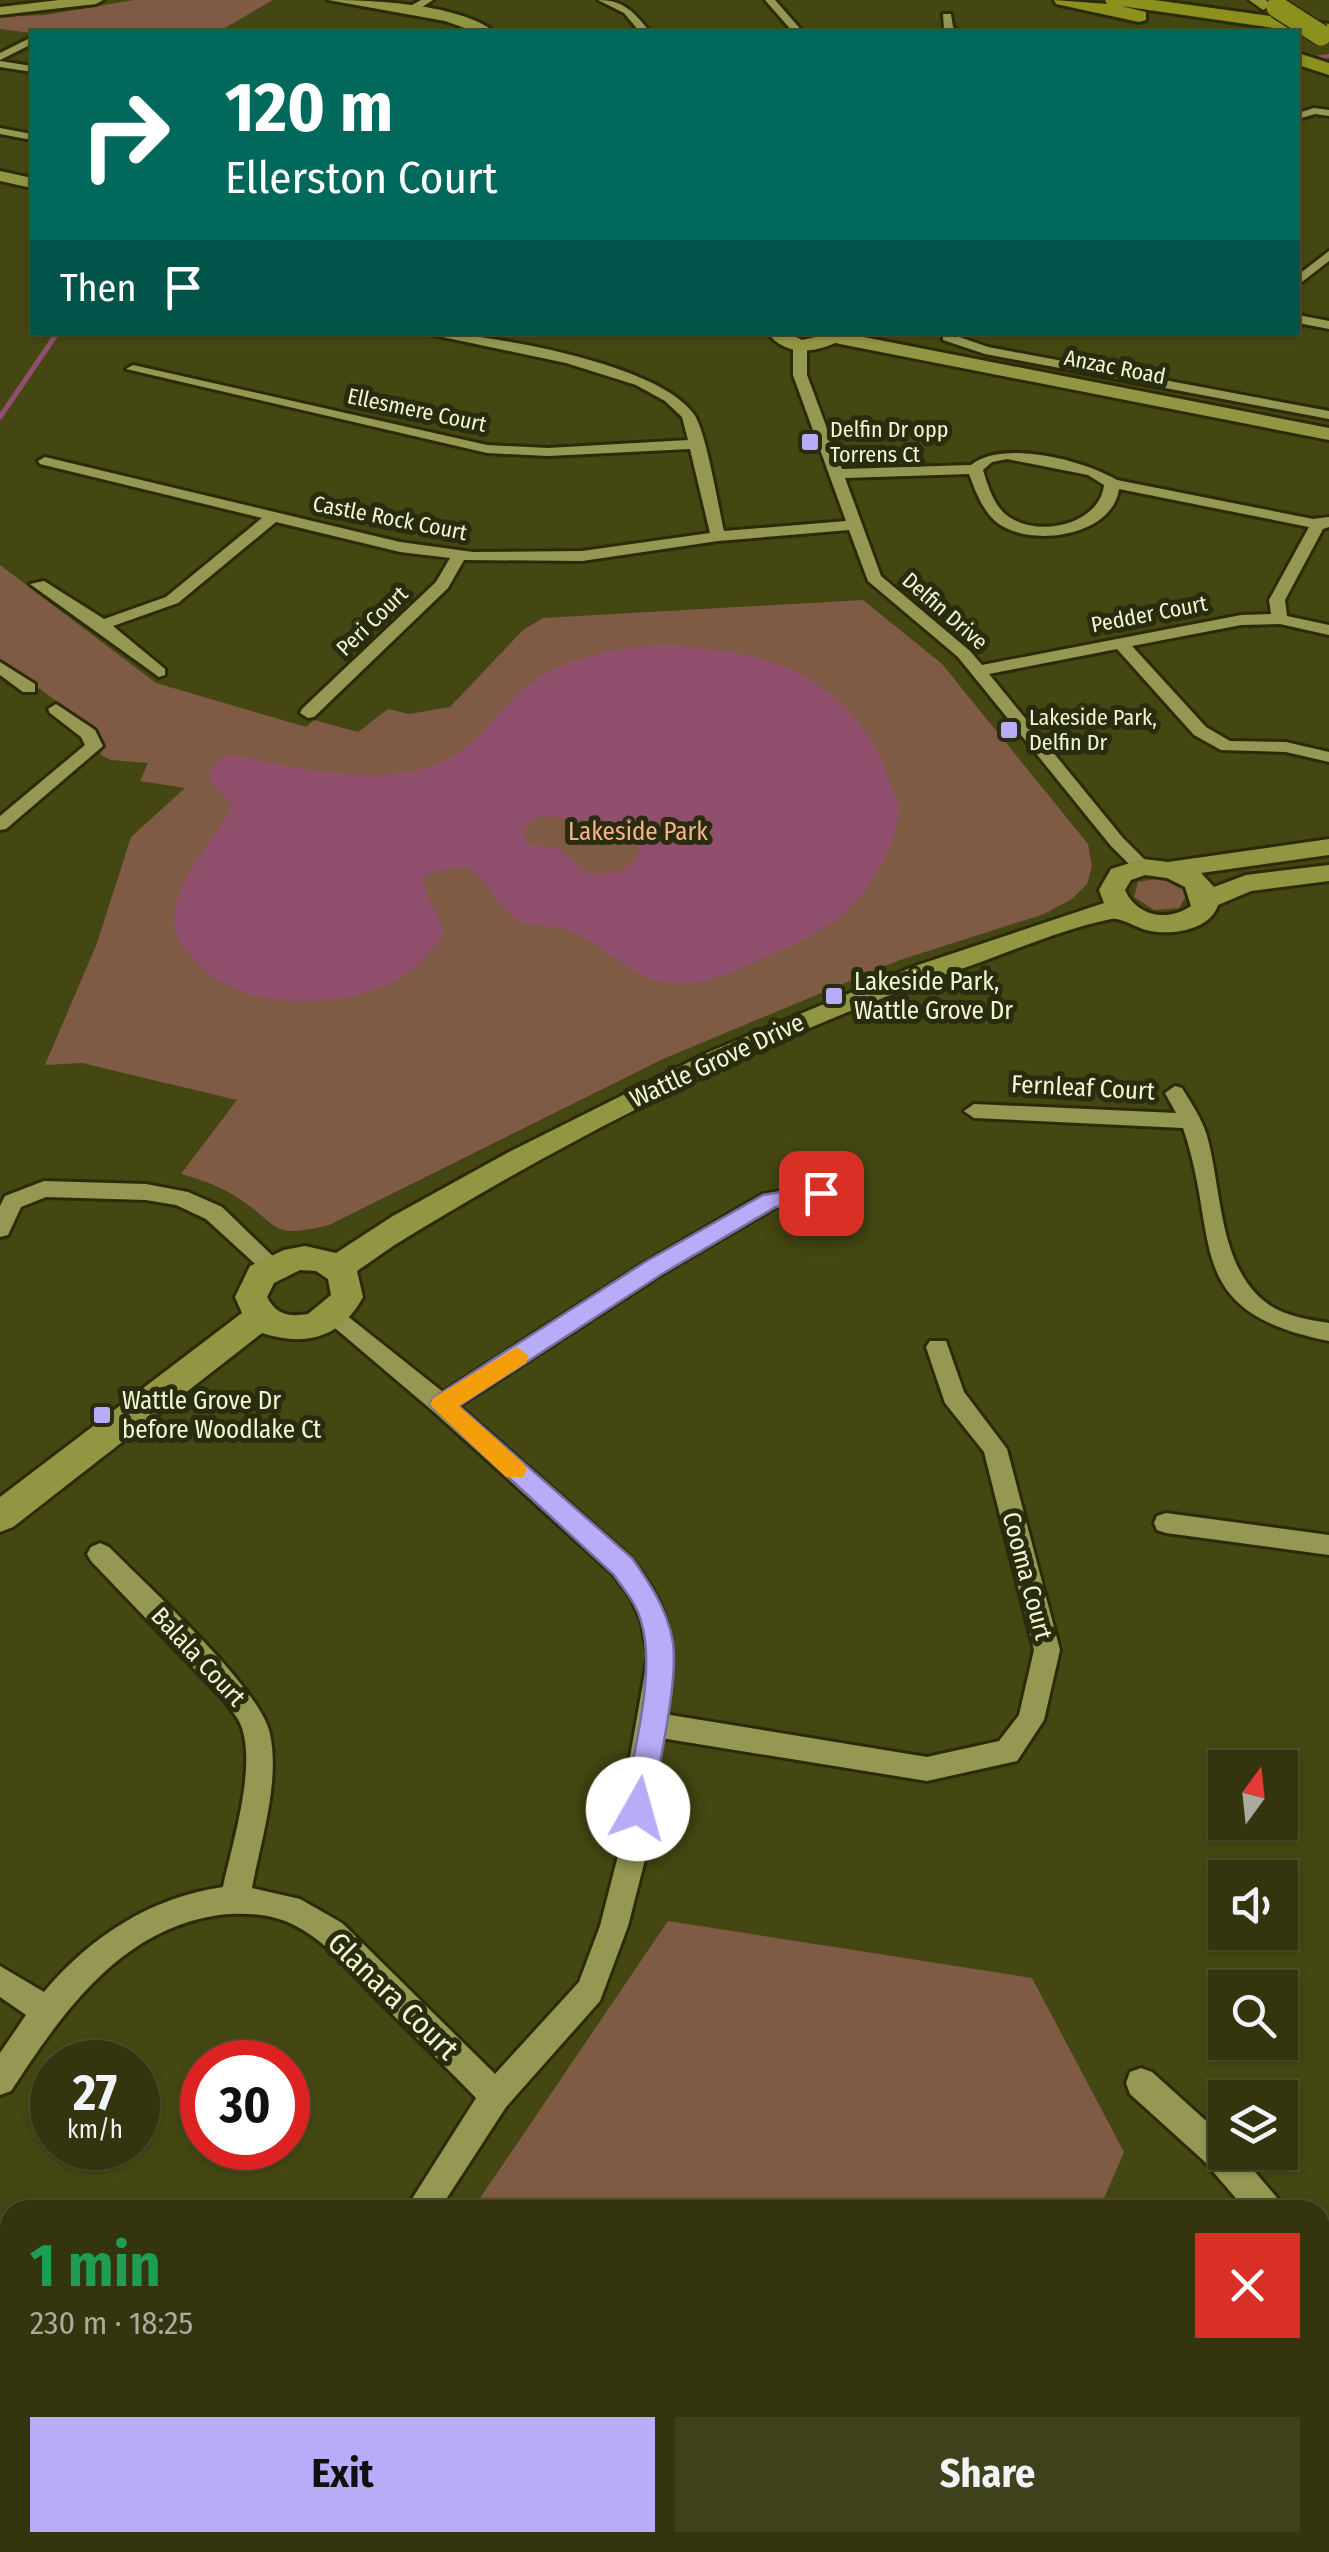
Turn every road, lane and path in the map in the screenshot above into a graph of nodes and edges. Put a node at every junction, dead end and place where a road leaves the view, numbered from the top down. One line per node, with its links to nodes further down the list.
1 (96, 0): 10 (street)
2 (335, 0): 11 (street)
3 (428, 0): 11 (street)
4 (603, 0): 14 (street)
5 (770, 0): 15 (street)
6 (1063, 0): 17 (highway)
7 (1114, 0): 18 (highway)
8 (1176, 0): 19 (highway)
9 (1277, 3): 22 (highway, bridge)
10 (0, 11)
11 (409, 11): 13 (street)
12 (946, 16): 16 (street)
13 (484, 30)
14 (643, 30)
15 (796, 30)
16 (952, 30)
17 (1198, 30)
18 (1285, 30)
19 (1297, 30)
20 (1300, 31): 22 (highway)
21 (1300, 33): 22 (highway)
22 (1325, 37)
23 (30, 41): 24 (street)
24 (0, 60): 26 (street)
25 (1300, 60): 27 (highway)
26 (30, 68)
27 (1329, 69)
28 (1329, 113): 29 (street)
29 (1300, 115)
30 (0, 131): 31 (street)
31 (30, 137)
32 (0, 176): 33 (street)
33 (30, 183)
34 (1329, 255): 35 (street)
35 (1300, 279)
36 (1300, 319): 37 (street)
37 (1329, 325)
38 (439, 335): 46 (street)
39 (778, 335): 42 (street)
40 (832, 335): 42 (street); 45 (street, Anzac Road)
41 (948, 337): 44 (street)
42 (800, 345): 49 (street, Delfin Drive)
43 (133, 369): 46 (street, Ellesmere Court)
44 (1329, 415)
45 (1329, 434)
46 (696, 444): 54 (street)
47 (44, 460): 51 (street, Castle Rock Court)
48 (974, 470): 49 (street); 50 (street); 50 (street)
49 (834, 474): 53 (street, Delfin Drive)
50 (1112, 483): 52 (street)
51 (274, 516): 55 (street, Castle Rock Court); 58 (street)
52 (1324, 524): 57 (street)
53 (852, 525): 54 (street, Castle Rock Court); 62 (street, Delfin Drive)
54 (718, 536): 55 (street, Castle Rock Court)
55 (459, 556): 66 (street, Peri Court)
56 (38, 584): 58 (street)
57 (1280, 619): 59 (street, Pedder Court); 60 (street, Pedder Court)
58 (102, 625): 63 (street)
59 (1329, 630)
60 (1120, 642): 62 (street, Pedder Court); 67 (street)
61 (0, 667): 64 (street)
62 (979, 671): 70 (street, Delfin Drive)
63 (160, 672)
64 (29, 688)
65 (56, 709): 68 (street)
66 (308, 713)
67 (1329, 757)
68 (0, 825)
69 (1329, 847): 71 (street)
70 (1142, 867): 71 (street); 74 (street)
71 (1170, 869): 73 (street)
72 (1329, 873): 73 (street)
73 (1206, 900): 74 (street)
74 (1120, 907): 83 (street, Wattle Grove Drive)
75 (1175, 1093): 77 (street, Fernleaf Court)
76 (974, 1111): 77 (street, Fernleaf Court)
77 (1189, 1121): 86 (street, Fernleaf Court)
78 (0, 1188): 80 (street)
79 (821, 1193): 88 (street)
80 (24, 1196): 81 (street); 82 (street)
81 (0, 1228)
82 (272, 1266): 83 (street); 85 (street)
83 (338, 1268): 84 (street)
84 (333, 1316): 85 (street); 88 (street)
85 (260, 1318): 89 (street)
86 (1329, 1332)
87 (938, 1346): 93 (street, Cooma Court)
88 (442, 1405): 93 (street)
89 (0, 1517)
90 (1166, 1523): 91 (street)
91 (1329, 1544)
92 (100, 1554): 94 (street, Balala Court)
93 (650, 1724): 99 (street)
94 (236, 1896): 96 (street, Glanara Court); 99 (street, Glanara Court)
95 (0, 1980): 96 (street)
96 (46, 2011): 97 (street, Glanara Court)
97 (0, 2080)
98 (1142, 2083): 101 (street)
99 (495, 2096): 100 (street)
100 (427, 2200)
101 (1258, 2200)

